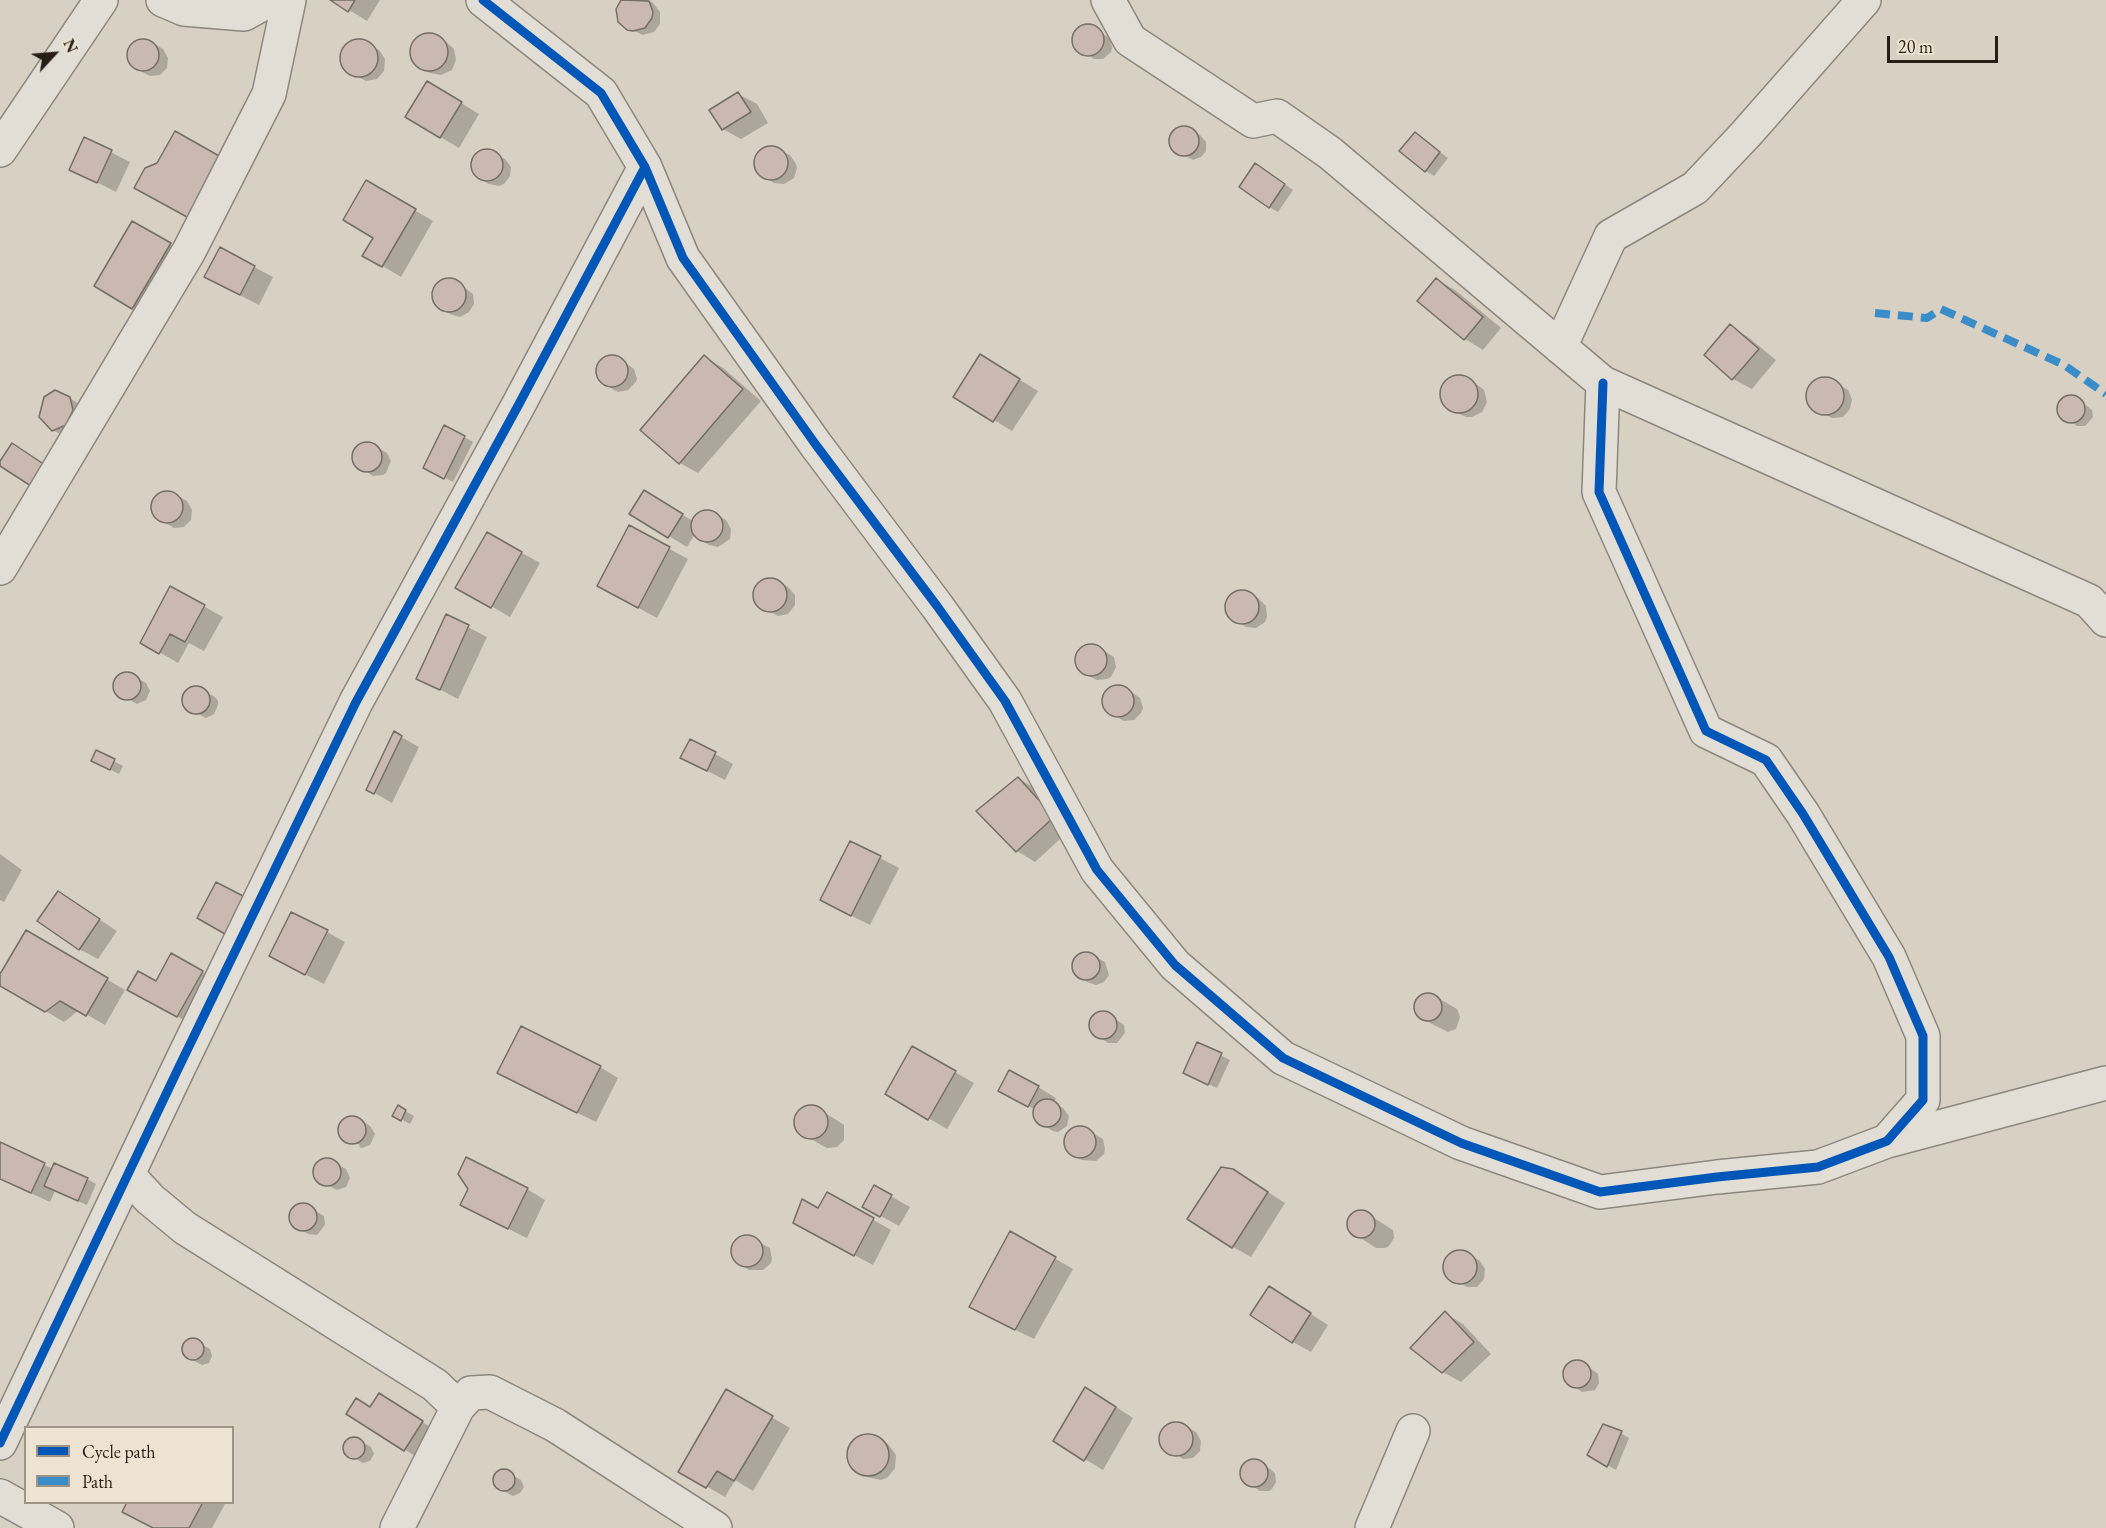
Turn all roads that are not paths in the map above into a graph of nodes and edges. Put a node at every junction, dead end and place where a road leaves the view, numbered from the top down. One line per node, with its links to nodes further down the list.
1 (101, 0): 8 (street)
2 (163, 0): 3 (street)
3 (269, 0)
4 (289, 0): 12 (street)
5 (483, 0): 9 (street)
6 (1108, 0): 10 (street)
7 (1864, 0): 10 (street)
8 (0, 150)
9 (645, 167): 15 (street); 16 (street)
10 (1560, 347): 11 (street)
11 (1603, 382): 13 (street); 15 (street)
12 (0, 568)
13 (2106, 620)
14 (2106, 1083): 15 (street)
15 (1887, 1141)
16 (128, 1175): 17 (street); 19 (street)
17 (458, 1407): 22 (street); 23 (street)
18 (1413, 1431): 24 (street)
19 (0, 1443)
20 (0, 1496): 21 (street)
21 (57, 1528)
22 (397, 1528)
23 (715, 1528)
24 (1372, 1528)

